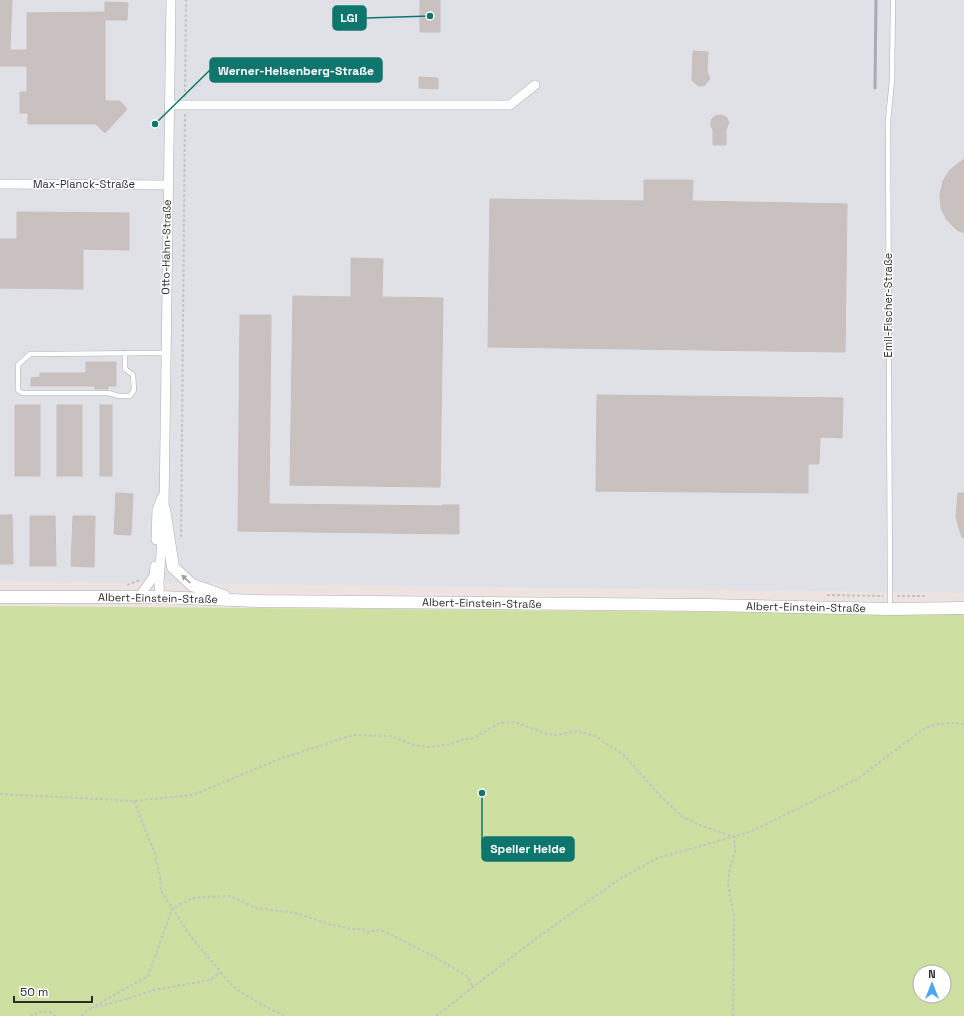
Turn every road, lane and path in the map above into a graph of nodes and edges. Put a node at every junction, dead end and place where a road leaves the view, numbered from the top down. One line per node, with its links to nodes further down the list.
1 (171, 0): 5 (street, Otto-Hahn-Straße)
2 (186, 0): 6 (path)
3 (893, 0): 19 (lane, Emil-Fischer-Straße)
4 (535, 85): 6 (street)
5 (170, 105): 6 (street); 8 (street, Otto-Hahn-Straße)
6 (185, 105): 13 (path)
7 (0, 184): 8 (street, Max-Planck-Straße)
8 (167, 185): 10 (street, Otto-Hahn-Straße)
9 (125, 353): 9 (lane); 10 (lane)
10 (165, 353): 11 (street, Otto-Hahn-Straße)
11 (163, 494): 12 (street, Otto-Hahn-Straße); 15 (street, Otto-Hahn-Straße)
12 (164, 509): 16 (street, Otto-Hahn-Straße); 17 (main road, one-way to 12)
13 (180, 538)
14 (0, 597): 15 (main road, Albert-Einstein-Straße)
15 (139, 597): 16 (main road, Albert-Einstein-Straße)
16 (160, 597): 17 (main road, Albert-Einstein-Straße)
17 (234, 600): 19 (main road, Albert-Einstein-Straße)
18 (964, 608): 19 (main road, Albert-Einstein-Straße)
19 (890, 609)
20 (964, 724): 23 (path)
21 (0, 794): 22 (path)
22 (134, 801): 23 (path); 24 (path)
23 (734, 837): 26 (path); 33 (path)
24 (172, 909): 25 (path); 26 (path); 27 (path)
25 (221, 972): 27 (path); 31 (path)
26 (473, 987): 32 (path)
27 (91, 1008): 30 (path)
28 (30, 1016): 29 (path)
29 (55, 1016)
30 (81, 1016)
31 (286, 1016)
32 (436, 1016)
33 (733, 1016)

